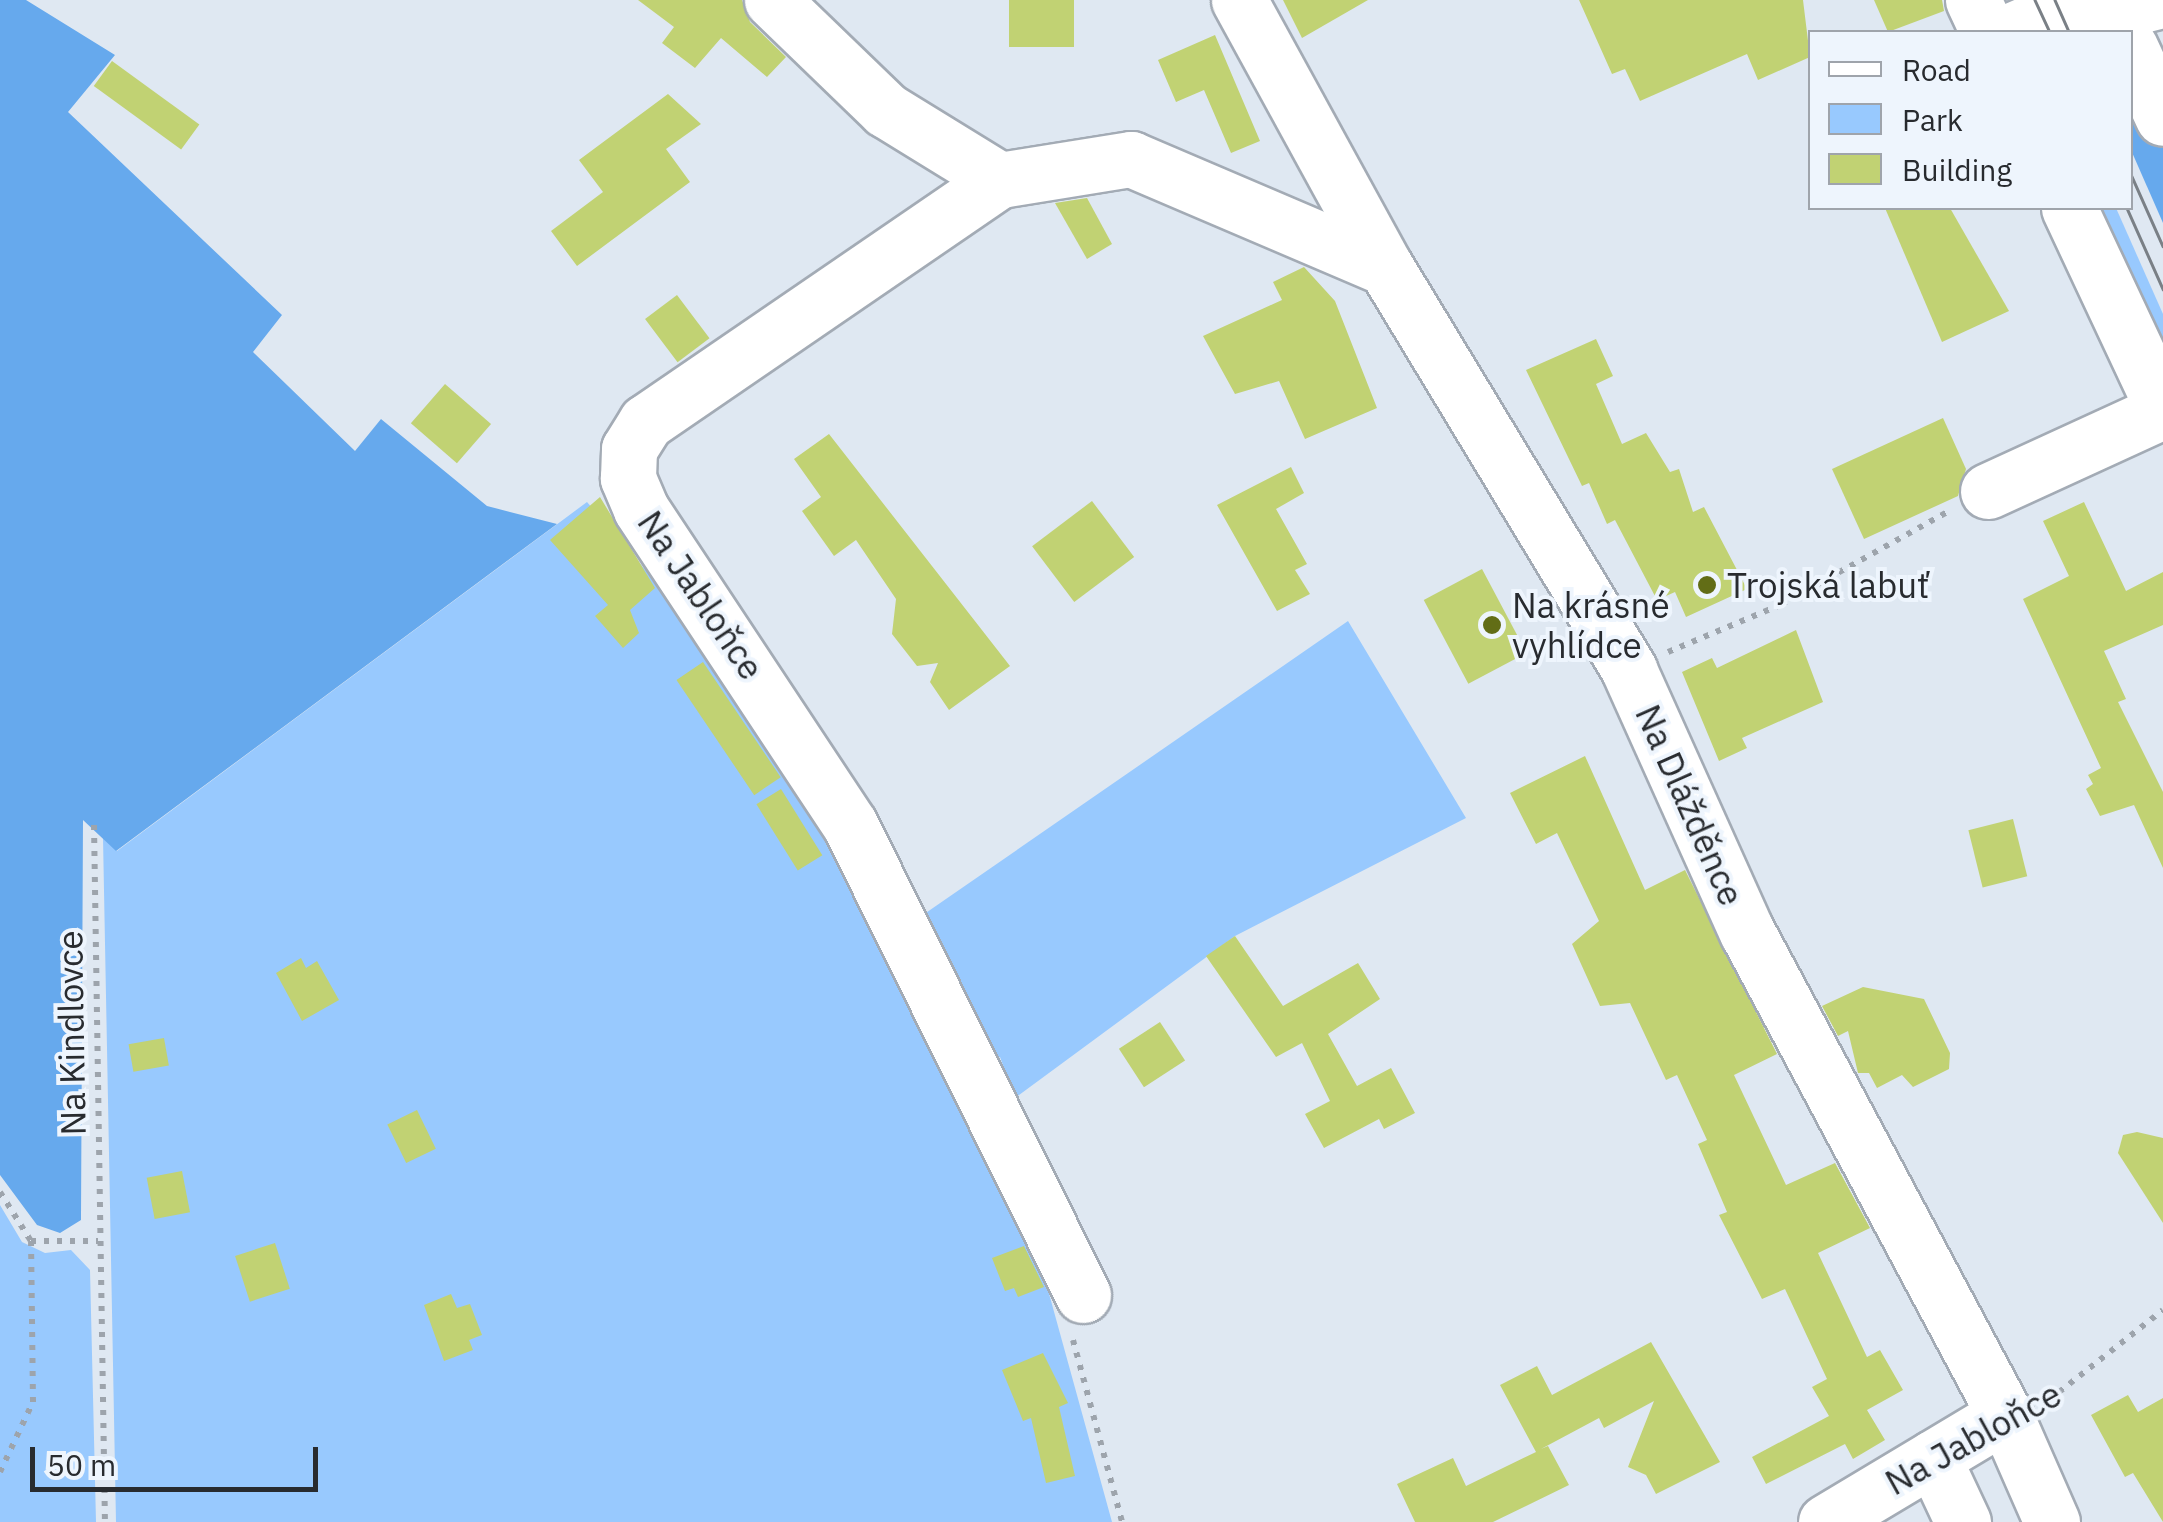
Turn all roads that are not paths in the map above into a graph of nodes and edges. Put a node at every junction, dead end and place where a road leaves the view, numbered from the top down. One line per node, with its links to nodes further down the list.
1 (772, 0): 8 (street)
2 (1238, 0): 10 (street, Na Dlážděnce)
3 (1973, 0): 5 (street)
4 (2133, 23): 6 (street); 7 (street)
5 (1987, 30)
6 (2013, 30)
7 (2163, 118)
8 (1000, 180): 10 (street, Na Jabloňce); 13 (street, Na Jabloňce)
9 (2070, 210): 11 (street)
10 (1386, 268): 14 (street, Na Dlážděnce)
11 (2163, 410): 12 (street)
12 (1988, 491)
13 (1077, 1313)
14 (2005, 1414): 15 (street, Na Jabloňce); 18 (street, Na Dlážděnce)
15 (1933, 1458): 16 (street, Na Jabloňce); 17 (street)
16 (1826, 1522)
17 (1963, 1522)
18 (2052, 1522)

